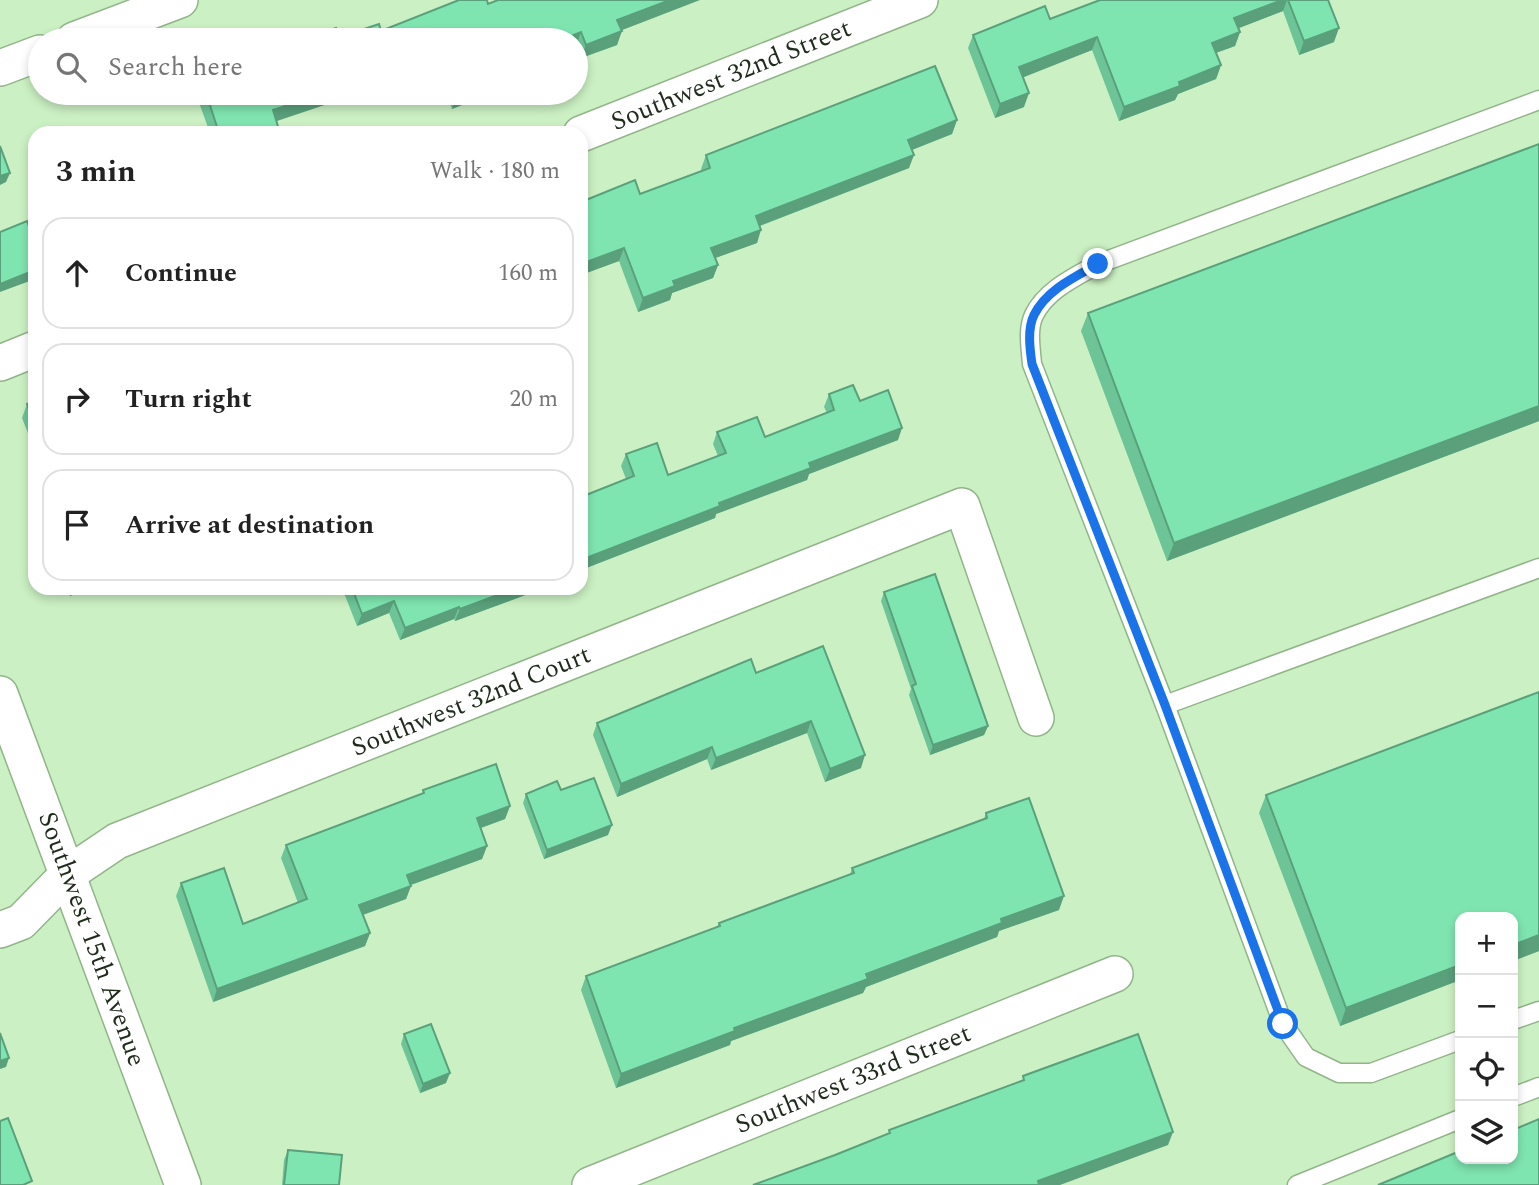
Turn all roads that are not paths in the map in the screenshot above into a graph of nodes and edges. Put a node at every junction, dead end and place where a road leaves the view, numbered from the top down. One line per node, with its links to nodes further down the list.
1 (180, 0): 3 (street)
2 (920, 0): 7 (street, Southwest 32nd Street)
3 (106, 28)
4 (28, 58): 5 (street)
5 (0, 68)
6 (1539, 100): 12 (lane)
7 (588, 131)
8 (28, 352): 9 (street)
9 (0, 363)
10 (1539, 568): 12 (lane)
11 (0, 694): 14 (street, Southwest 15th Avenue)
12 (1165, 705): 19 (lane)
13 (1036, 718): 14 (street, Southwest 32nd Court)
14 (68, 874): 15 (street, Southwest 32nd Court); 23 (street, Southwest 15th Avenue)
15 (0, 930)
16 (1115, 974): 24 (street, Southwest 33rd Street)
17 (1539, 1010): 18 (lane)
18 (1518, 1018)
19 (1455, 1042)
20 (1539, 1087): 21 (lane)
21 (1518, 1095)
22 (1455, 1121): 25 (lane)
23 (183, 1185)
24 (590, 1185)
25 (1297, 1185)

